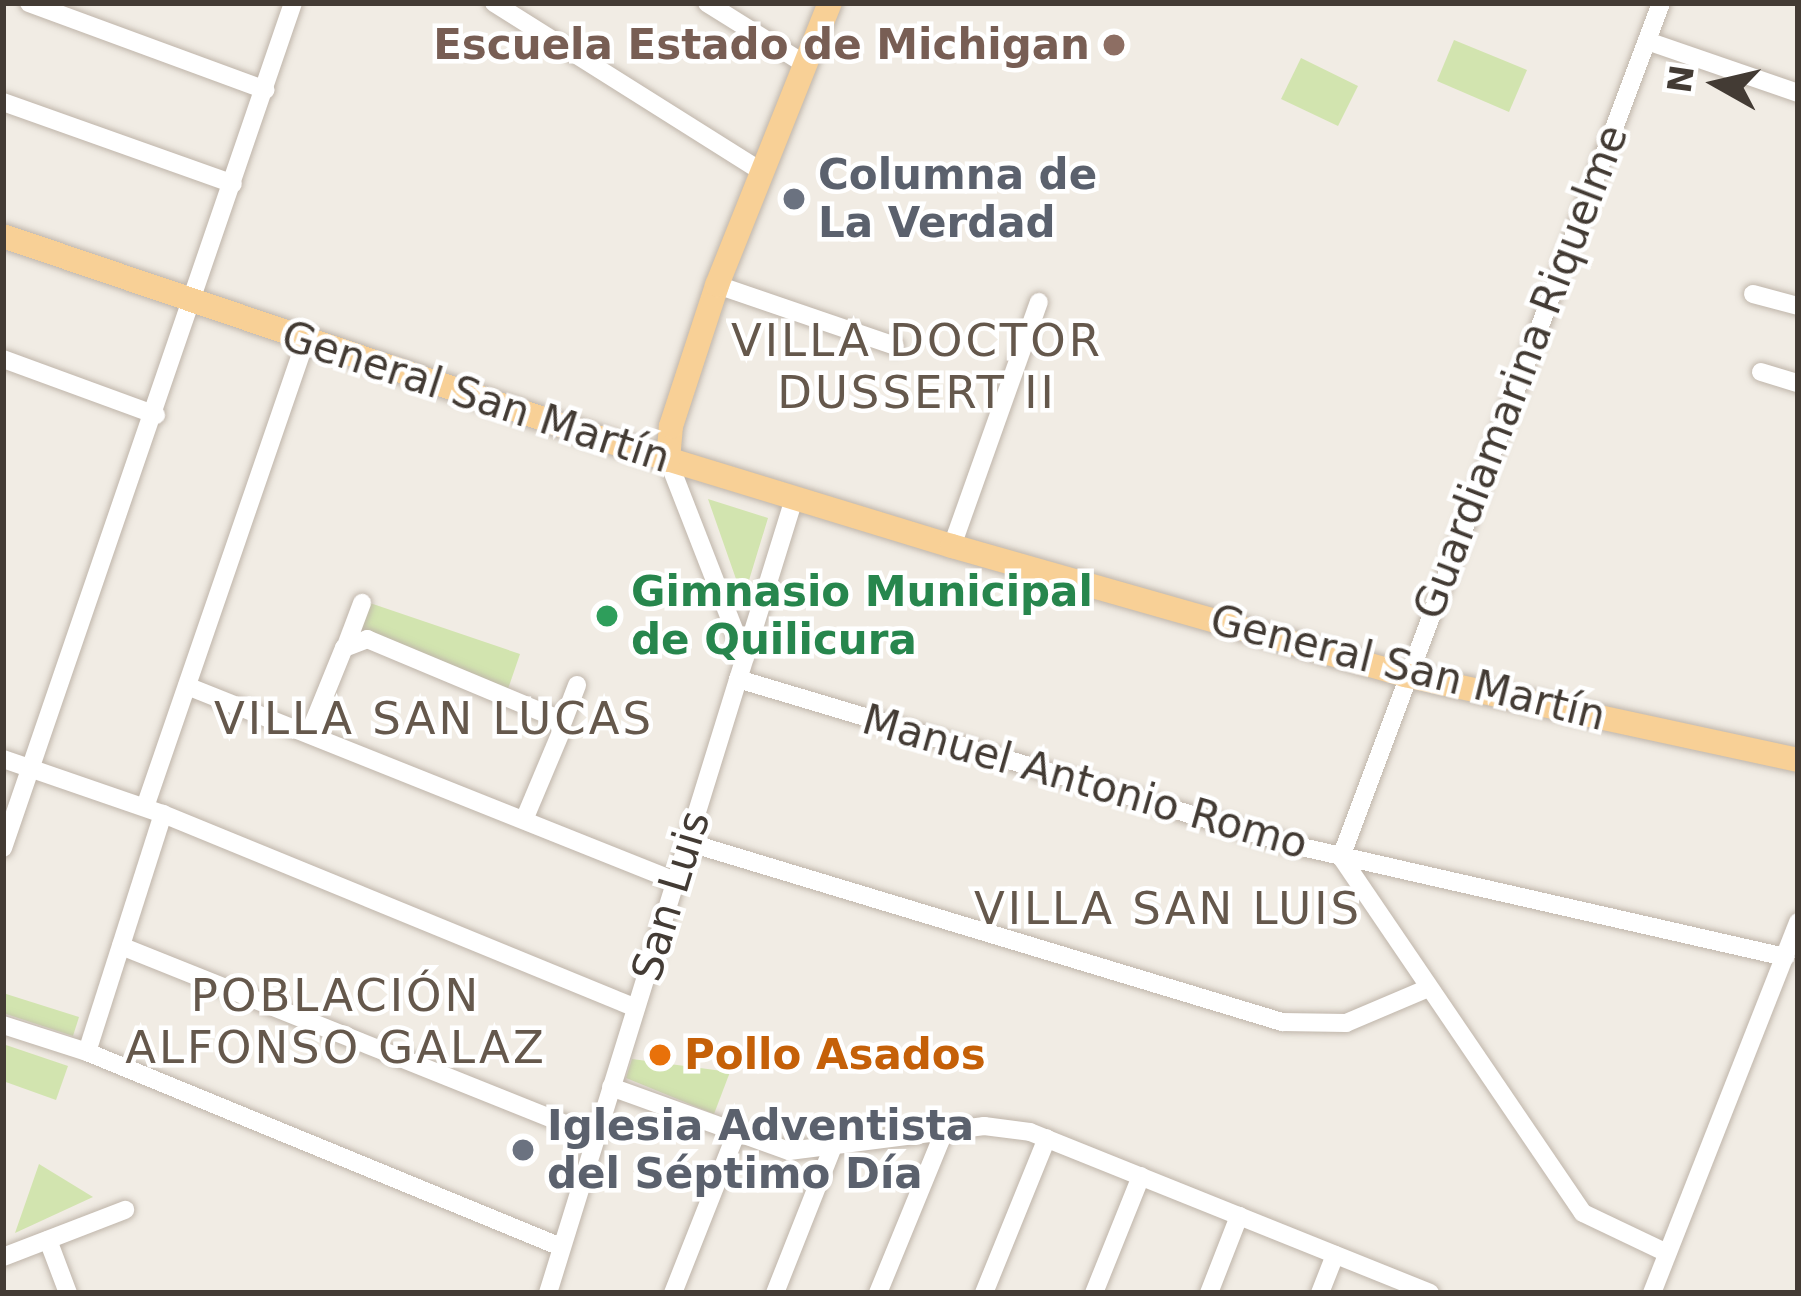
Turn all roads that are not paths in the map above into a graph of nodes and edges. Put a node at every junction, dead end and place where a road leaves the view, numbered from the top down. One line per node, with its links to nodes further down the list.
1 (29, 3): 9 (street)
2 (293, 3): 9 (street)
3 (494, 3): 12 (street)
4 (707, 3): 8 (street)
5 (830, 3): 8 (main road)
6 (1661, 3): 7 (street, Guardiamarina Riquelme)
7 (1647, 41): 10 (street); 32 (street, Guardiamarina Riquelme)
8 (803, 63): 12 (main road)
9 (265, 90): 13 (street)
10 (1798, 92)
11 (3, 102): 13 (street)
12 (761, 171): 15 (main road)
13 (233, 184): 18 (street)
14 (3, 236): 18 (main road, General San Martín)
15 (717, 285): 21 (street); 26 (main road)
16 (1754, 294): 19 (street)
17 (1039, 302): 28 (street)
18 (193, 305): 20 (main road, General San Martín); 25 (street)
19 (1798, 306)
20 (305, 341): 26 (main road, General San Martín); 35 (street)
21 (895, 346)
22 (3, 359): 25 (street)
23 (1761, 372): 24 (street)
24 (1798, 383)
25 (156, 415): 40 (street)
26 (668, 460): 27 (main road, General San Martín); 31 (street)
27 (794, 499): 28 (main road, General San Martín); 31 (street, San Luis)
28 (952, 546): 32 (main road, General San Martín)
29 (362, 603): 30 (street)
30 (349, 641): 36 (street); 37 (street)
31 (745, 658): 33 (street, San Luis)
32 (1405, 675): 39 (main road, General San Martín); 45 (street, Guardiamarina Riquelme)
33 (738, 679): 43 (street, San Luis); 45 (street, Manuel Antonio Romo)
34 (577, 685): 36 (street)
35 (187, 686): 37 (street); 41 (street)
36 (560, 725): 42 (street)
37 (308, 734): 42 (street)
38 (3, 759): 40 (street)
39 (1798, 760)
40 (32, 769): 41 (street); 44 (street)
41 (154, 811): 48 (street); 51 (street)
42 (524, 820): 46 (street)
43 (687, 842): 46 (street, San Luis); 50 (street)
44 (3, 848)
45 (1341, 857): 49 (street, Manuel Antonio Romo); 50 (street)
46 (675, 881): 51 (street, San Luis)
47 (1798, 922): 49 (street)
48 (121, 946): 53 (street); 57 (street)
49 (1784, 957): 65 (street)
50 (1426, 988): 65 (street)
51 (636, 1008): 54 (street, San Luis)
52 (3, 1025): 53 (street)
53 (87, 1052): 64 (street)
54 (611, 1087): 56 (street); 57 (street, San Luis)
55 (944, 1132): 58 (street); 59 (street); 72 (street)
56 (736, 1134): 59 (street); 70 (street)
57 (596, 1136): 64 (street, San Luis)
58 (1046, 1138): 60 (street); 73 (street)
59 (832, 1149): 71 (street)
60 (1141, 1176): 62 (street); 74 (street)
61 (125, 1210): 63 (street)
62 (1239, 1216): 66 (street); 75 (street)
63 (48, 1240): 67 (street); 68 (street)
64 (560, 1247): 69 (street, San Luis)
65 (1667, 1253): 78 (street)
66 (1335, 1255): 76 (street); 77 (street)
67 (3, 1257)
68 (68, 1293)
69 (548, 1293)
70 (673, 1293)
71 (775, 1293)
72 (878, 1293)
73 (984, 1293)
74 (1094, 1293)
75 (1208, 1293)
76 (1320, 1293)
77 (1430, 1293)
78 (1652, 1293)

